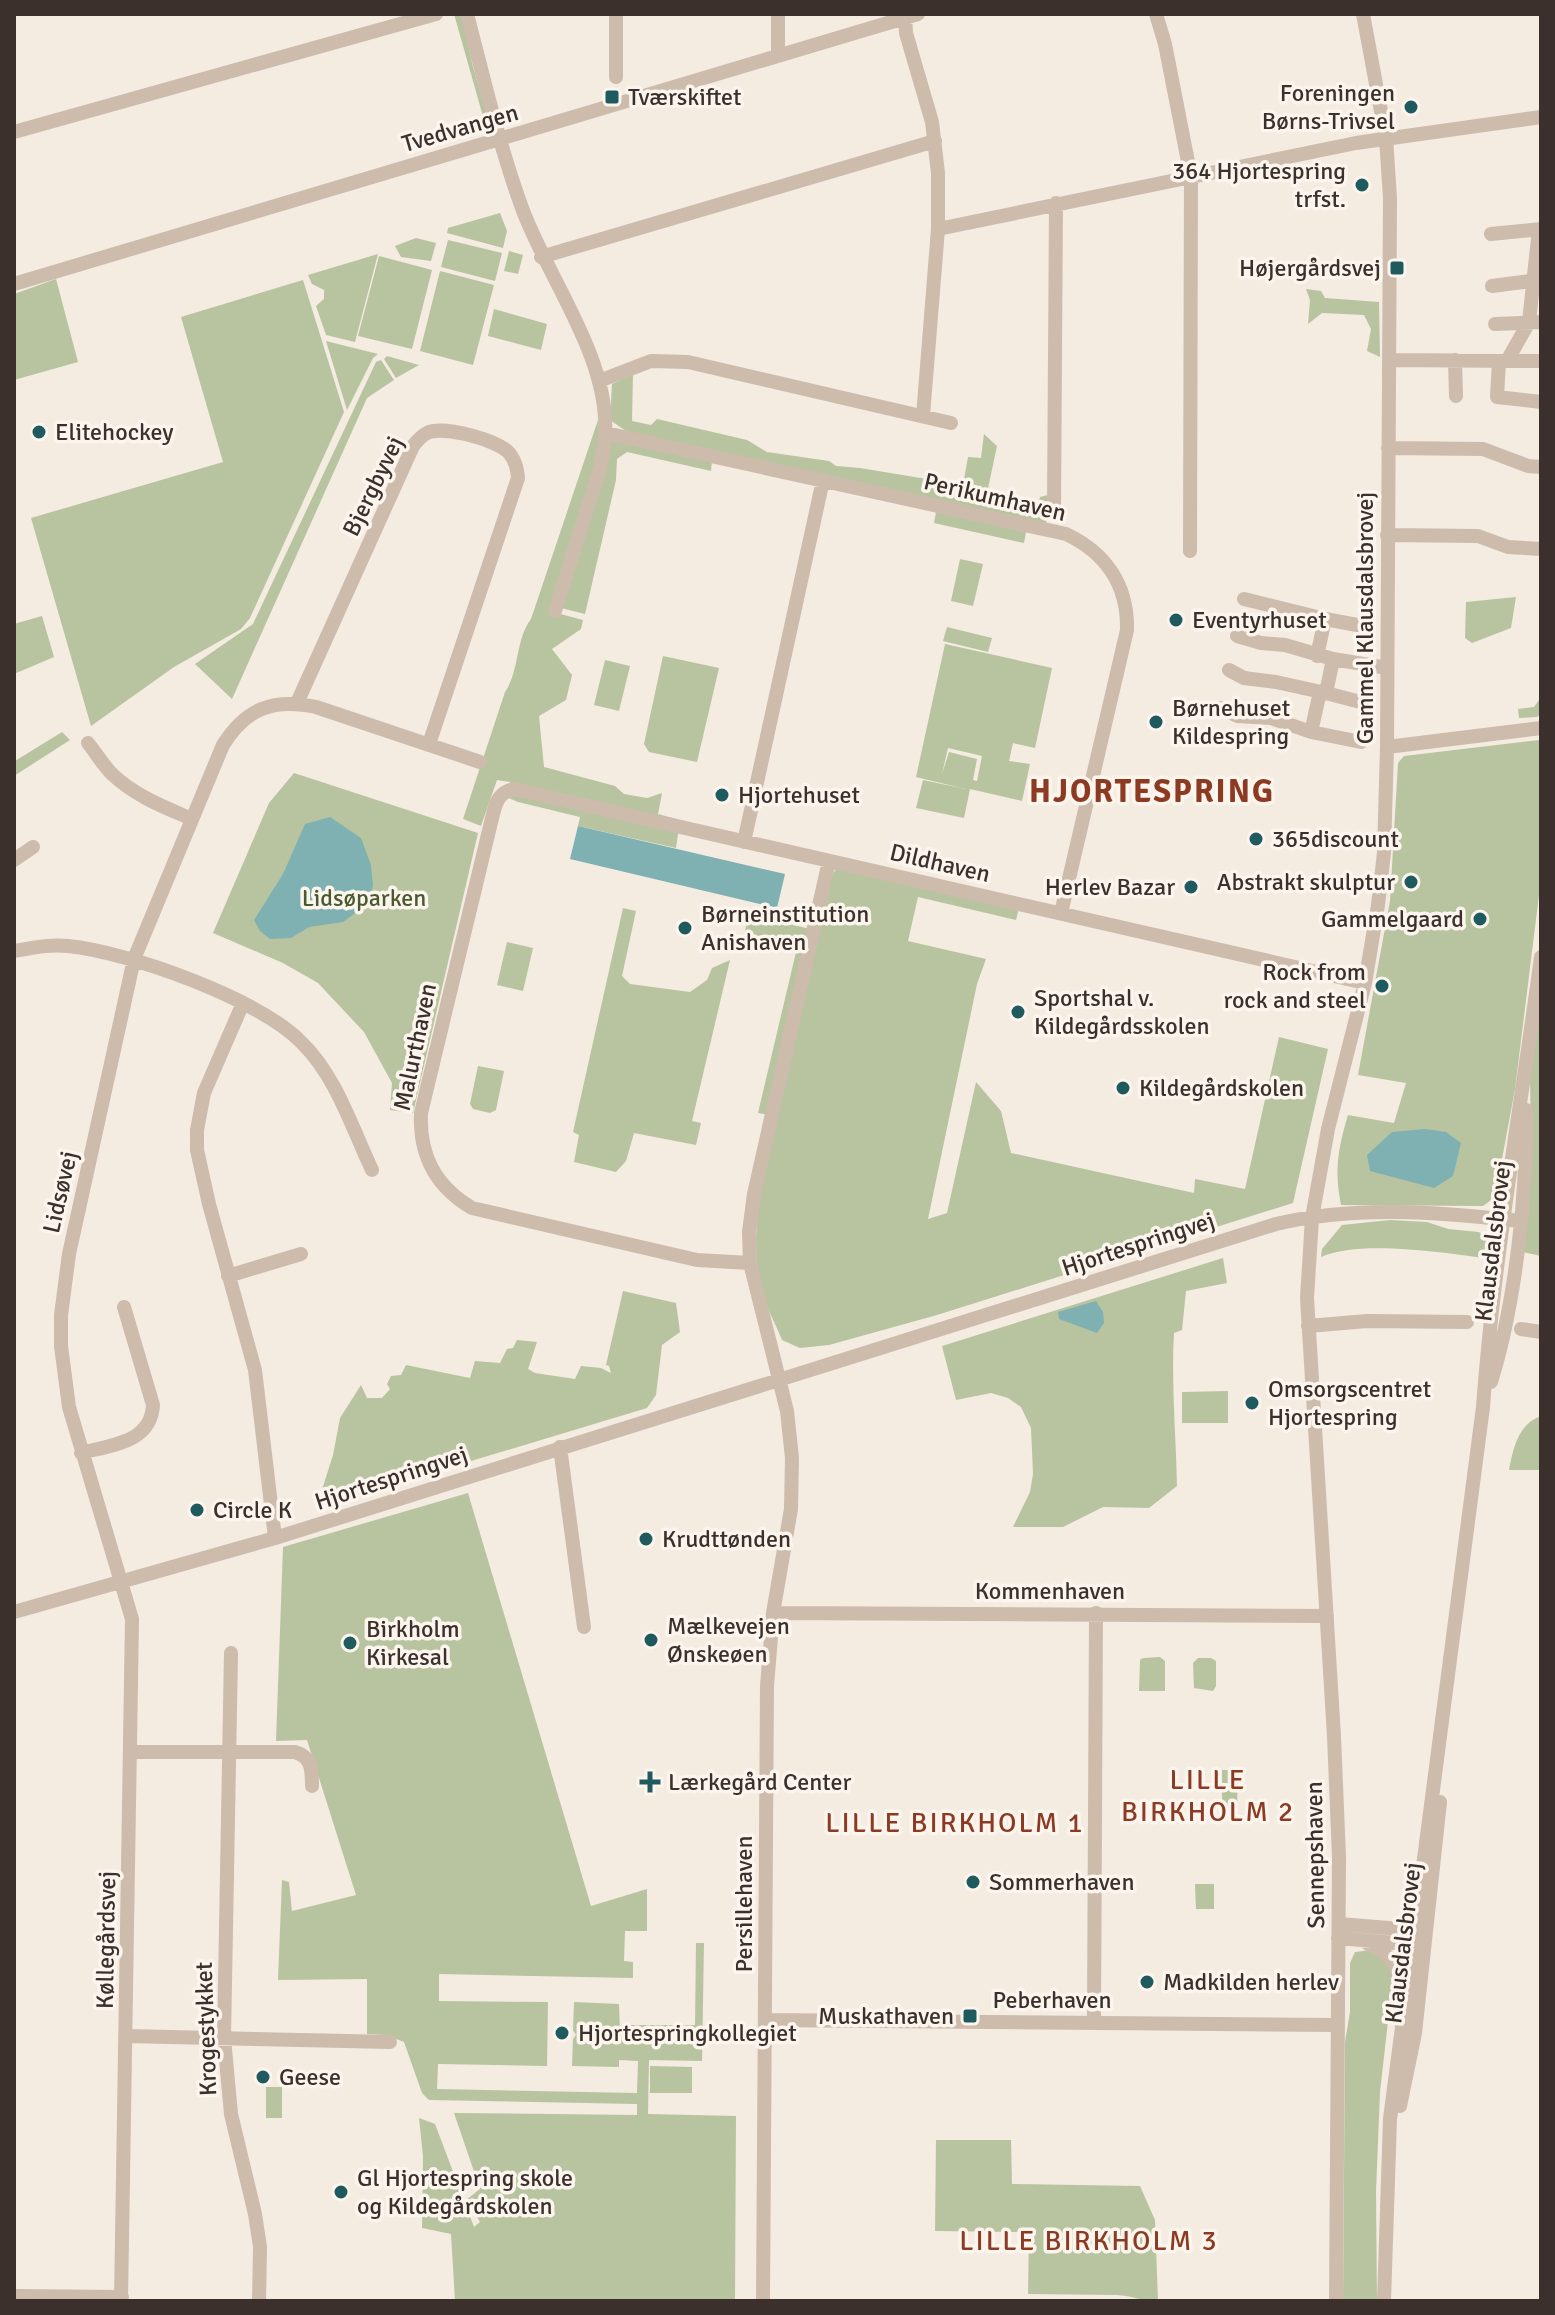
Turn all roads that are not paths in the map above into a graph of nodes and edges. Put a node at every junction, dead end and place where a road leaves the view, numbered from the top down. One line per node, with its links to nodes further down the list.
1 (436, 14): 11 (street)
2 (467, 14): 13 (street)
3 (616, 14): 9 (street)
4 (778, 14): 8 (street)
5 (1156, 14): 15 (street)
6 (1363, 14): 12 (street, Gammel Klausdalsbrovej)
7 (909, 15): 8 (street, Tvedvangen); 14 (street)
8 (778, 56): 13 (street, Tvedvangen)
9 (616, 77)
10 (1541, 117): 12 (street)
11 (14, 132)
12 (1386, 138): 15 (street); 26 (street, Gammel Klausdalsbrovej)
13 (500, 139): 20 (street); 22 (street, Tvedvangen)
14 (935, 141): 17 (street); 20 (street)
15 (1191, 177): 16 (street); 42 (street)
16 (1056, 203): 17 (street); 39 (street)
17 (938, 229): 33 (street)
18 (1540, 229): 19 (street); 21 (street)
19 (1491, 234)
20 (541, 257): 30 (street)
21 (1537, 280): 23 (street); 24 (street)
22 (14, 284)
23 (1492, 286)
24 (1535, 322): 25 (street); 28 (street)
25 (1495, 324)
26 (1389, 360): 27 (street); 36 (street, Gammel Klausdalsbrovej)
27 (1455, 360): 28 (street); 31 (street)
28 (1503, 361): 29 (street); 32 (street)
29 (1541, 361)
30 (599, 381): 33 (street); 35 (street)
31 (1456, 396)
32 (1541, 402)
33 (923, 416): 34 (street)
34 (951, 423)
35 (606, 433): 38 (street, Perikumhaven); 44 (street)
36 (1388, 448): 37 (street); 40 (street, Gammel Klausdalsbrovej)
37 (1541, 467)
38 (823, 480): 65 (street); 69 (street, Perikumhaven)
39 (1054, 511)
40 (1387, 535): 41 (street); 50 (street, Gammel Klausdalsbrovej)
41 (1541, 549)
42 (1190, 551)
43 (1244, 599): 45 (street)
44 (555, 611)
45 (1325, 619): 46 (street); 48 (street)
46 (1368, 627)
47 (1237, 636): 48 (street)
48 (1317, 656): 49 (street)
49 (1333, 659): 50 (street); 52 (street)
50 (1387, 668): 61 (street, Gammel Klausdalsbrovej)
51 (1229, 670): 52 (street)
52 (1323, 693): 54 (street); 57 (street)
53 (297, 703): 60 (street, Lidsøvej); 60 (street, Bjergbyvej); 64 (street, Lidsøvej)
54 (1368, 704)
55 (1220, 708): 57 (street)
56 (1541, 728): 61 (street)
57 (1311, 732): 58 (street)
58 (1361, 742)
59 (88, 743): 64 (street)
60 (429, 744): 62 (street, Lidsøvej)
61 (1387, 747): 73 (street, Gammel Klausdalsbrovej)
62 (480, 762)
63 (505, 791): 65 (street, Dildhaven); 81 (street, Malurthaven)
64 (192, 819): 72 (street, Lidsøvej)
65 (744, 842): 68 (street, Dildhaven)
66 (33, 847): 67 (street)
67 (14, 860)
68 (829, 861): 69 (street, Dildhaven); 81 (street)
69 (1061, 913): 73 (street, Dildhaven)
70 (14, 951): 72 (street)
71 (1541, 957): 75 (street, Klausdalsbrovej)
72 (134, 959): 74 (street); 91 (street, Lidsøvej)
73 (1365, 983): 77 (street, Gammel Klausdalsbrovej)
74 (243, 1003): 76 (street); 82 (street)
75 (1525, 1077): 78 (street, Klausdalsbrovej); 79 (street, Klausdalsbrovej)
76 (372, 1170)
77 (1312, 1218): 78 (street, Hjortespringvej); 85 (street, Sennepshaven); 88 (street, Hjortespringvej)
78 (1504, 1219): 79 (street, Hjortespringvej); 89 (street, Klausdalsbrovej)
79 (1520, 1221): 89 (street, Klausdalsbrovej)
80 (301, 1254): 82 (street)
81 (750, 1263): 88 (street)
82 (228, 1276): 92 (street)
83 (124, 1307): 91 (street)
84 (1467, 1322): 85 (street)
85 (1308, 1326): 97 (street, Sennepshaven)
86 (1521, 1329): 87 (street)
87 (1541, 1332)
88 (779, 1381): 90 (street, Hjortespringvej); 95 (street, Persillehaven)
89 (1483, 1407): 105 (street, Klausdalsbrovej)
90 (560, 1447): 92 (street, Hjortespringvej); 98 (street)
91 (81, 1453): 93 (street, Lidsøvej)
92 (275, 1538): 93 (street, Hjortespringvej)
93 (122, 1581): 94 (street, Hjortespringvej); 100 (street, Køllegårdsvej)
94 (14, 1612)
95 (773, 1613): 96 (street, Kommenhaven); 107 (street, Persillehaven)
96 (1096, 1613): 97 (street, Kommenhaven); 108 (street)
97 (1327, 1616): 103 (street, Sennepshaven)
98 (584, 1627)
99 (231, 1653): 101 (street, Krogestykket)
100 (130, 1752): 101 (street); 110 (street, Køllegårdsvej)
101 (230, 1753): 102 (street); 111 (street, Krogestykket)
102 (312, 1786)
103 (1338, 1931): 104 (street); 105 (street); 109 (street, Sennepshaven)
104 (1357, 1939): 105 (street); 106 (street)
105 (1417, 1940): 106 (street, Klausdalsbrovej); 113 (street, Klausdalsbrovej)
106 (1405, 2000): 113 (street, Klausdalsbrovej)
107 (765, 2020): 108 (street, Peberhaven); 117 (street, Persillehaven)
108 (1094, 2022): 109 (street, Peberhaven)
109 (1338, 2025): 118 (street, Sennepshaven)
110 (126, 2036): 111 (street); 115 (street, Køllegårdsvej)
111 (224, 2038): 112 (street); 116 (street, Krogestykket)
112 (390, 2042)
113 (1387, 2196): 119 (street, Klausdalsbrovej)
114 (14, 2296): 115 (street)
115 (122, 2299)
116 (259, 2301)
117 (763, 2301)
118 (1336, 2301)
119 (1384, 2301)

